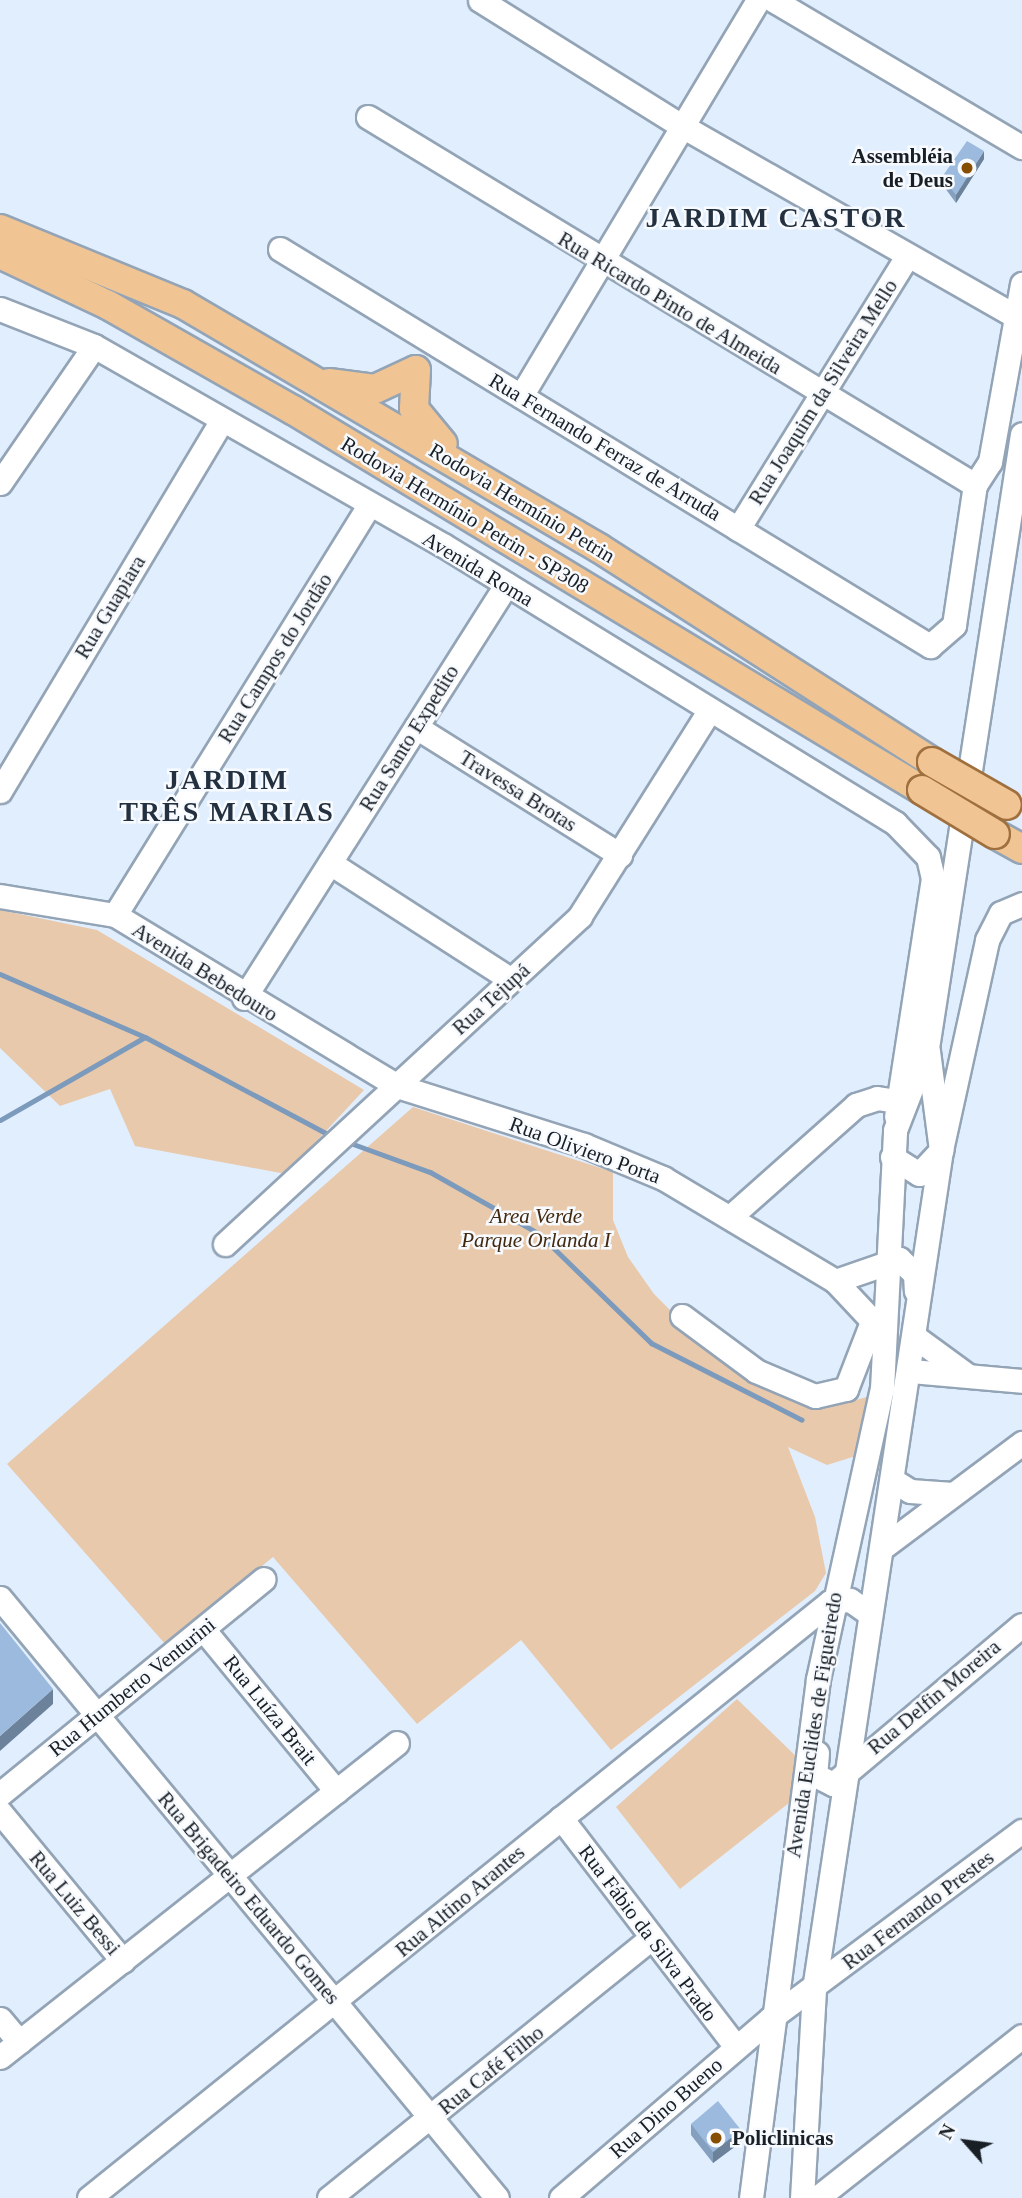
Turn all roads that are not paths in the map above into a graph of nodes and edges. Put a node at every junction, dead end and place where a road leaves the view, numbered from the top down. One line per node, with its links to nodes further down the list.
1 (480, 0): 5 (street)
2 (758, 0): 5 (street)
3 (773, 0): 6 (street)
4 (368, 117): 11 (street, Rua Ricardo Pinto de Almeida)
5 (682, 126): 10 (street); 11 (street)
6 (1022, 147)
7 (0, 229): 18 (main road, Rodovia Hermínio Petrin)
8 (280, 249): 15 (street, Rua Fernando Ferraz de Arruda)
9 (0, 254): 33 (main road, Rodovia Hermínio Petrin - SP308, bridge)
10 (907, 256): 14 (street); 19 (street, Rua Joaquim da Silveira Mello)
11 (603, 262): 19 (street, Rua Ricardo Pinto de Almeida); 20 (street)
12 (1022, 284): 14 (street)
13 (0, 309): 16 (street, Avenida Roma)
14 (1012, 314): 25 (street)
15 (435, 344): 17 (street); 20 (street, Rua Fernando Ferraz de Arruda)
16 (94, 346): 21 (street, Avenida Roma); 23 (street)
17 (416, 370): 18 (main road); 24 (main road)
18 (313, 380): 24 (main road, Rodovia Hermínio Petrin)
19 (821, 395): 25 (street, Rua Ricardo Pinto de Almeida); 27 (street, Rua Joaquim da Silveira Mello)
20 (521, 396): 27 (street, Rua Fernando Ferraz de Arruda)
21 (220, 423): 26 (street, Avenida Roma); 31 (street, Rua Guapiara)
22 (1022, 434): 42 (street)
23 (0, 483)
24 (491, 484): 32 (main road, Rodovia Hermínio Petrin, bridge)
25 (975, 485): 27 (street, Rua Fernando Ferraz de Arruda)
26 (368, 507): 28 (street, Avenida Roma); 39 (street, Rua Campos do Jordão)
27 (738, 529)
28 (507, 584): 29 (street, Avenida Roma); 30 (street, Rua Santo Expedito)
29 (708, 713): 34 (street, Rua Tejupá); 36 (street, Avenida Roma)
30 (416, 727): 34 (street, Travessa Brotas); 35 (street, Rua Santo Expedito)
31 (0, 791)
32 (1014, 810)
33 (1022, 849)
34 (620, 855): 40 (street, Rua Tejupá)
35 (330, 863): 40 (street); 41 (street, Rua Santo Expedito)
36 (930, 866): 44 (street, Avenida Euclides de Figueiredo)
37 (0, 895): 39 (street, Avenida Bebedouro)
38 (1012, 908): 46 (street, Avenida Euclides de Figueiredo)
39 (115, 915): 41 (street, Avenida Bebedouro)
40 (510, 979): 43 (street, Rua Tejupá)
41 (244, 998): 43 (street, Avenida Bebedouro)
42 (927, 1048): 45 (street, Avenida Euclides de Figueiredo); 46 (street, Avenida Euclides de Figueiredo)
43 (397, 1086): 48 (street, Rua Oliviero Porta); 49 (street, Rua Tejupá)
44 (896, 1101): 45 (street, Avenida Euclides de Figueiredo); 48 (street)
45 (895, 1130): 47 (street, Avenida Euclides de Figueiredo)
46 (941, 1150): 47 (street); 52 (street, Avenida Euclides de Figueiredo)
47 (892, 1157): 50 (street, Avenida Euclides de Figueiredo)
48 (730, 1217): 51 (street, Rua Oliviero Porta)
49 (225, 1244)
50 (884, 1261): 51 (street); 52 (street); 54 (street, Avenida Euclides de Figueiredo)
51 (835, 1281): 54 (street, Rua Oliviero Porta)
52 (917, 1310): 55 (street, Avenida Euclides de Figueiredo)
53 (682, 1316): 54 (street)
54 (877, 1325): 65 (street, Avenida Euclides de Figueiredo)
55 (915, 1337): 56 (street, Avenida Euclides de Figueiredo); 57 (street)
56 (911, 1371): 57 (street); 60 (street, Avenida Euclides de Figueiredo)
57 (975, 1381): 58 (street)
58 (1022, 1381)
59 (1022, 1443): 61 (street)
60 (894, 1481): 61 (street); 62 (street, Avenida Euclides de Figueiredo)
61 (949, 1494): 62 (street)
62 (883, 1547): 66 (street, Avenida Euclides de Figueiredo)
63 (264, 1579): 68 (street, Rua Humberto Venturini)
64 (0, 1598): 70 (street, Rua Brigadeiro Eduardo Gomes)
65 (830, 1602): 66 (street); 69 (street, Avenida Euclides de Figueiredo); 76 (street, Rua Altino Arantes)
66 (870, 1614): 72 (street, Avenida Euclides de Figueiredo)
67 (1022, 1625): 72 (street, Rua Delfin Moreira)
68 (203, 1629): 70 (street, Rua Humberto Venturini); 73 (street, Rua Luíza Brait)
69 (818, 1679): 72 (street); 83 (street, Avenida Euclides de Figueiredo)
70 (97, 1715): 74 (street, Rua Humberto Venturini); 78 (street, Rua Brigadeiro Eduardo Gomes)
71 (397, 1743): 73 (street)
72 (846, 1771): 81 (street, Avenida Euclides de Figueiredo)
73 (336, 1791): 78 (street)
74 (0, 1794)
75 (0, 1812): 80 (street, Rua Luiz Bessi)
76 (561, 1818): 79 (street, Rua Fábio da Silva Prado); 82 (street, Rua Altino Arantes)
77 (1022, 1831): 81 (street, Rua Fernando Prestes)
78 (229, 1875): 80 (street); 82 (street, Rua Brigadeiro Eduardo Gomes)
79 (650, 1939): 87 (street, Rua Fábio da Silva Prado); 89 (street, Rua Café Filho)
80 (123, 1961): 86 (street)
81 (814, 1989): 83 (street, Rua Fernando Prestes); 95 (street, Avenida Euclides de Figueiredo)
82 (336, 2003): 89 (street, Rua Brigadeiro Eduardo Gomes); 90 (street, Rua Altino Arantes)
83 (771, 2018): 87 (street, Rua Dino Bueno); 94 (street, Avenida Euclides de Figueiredo)
84 (0, 2019): 86 (street)
85 (1022, 2036): 96 (street)
86 (19, 2042): 88 (street)
87 (736, 2047): 93 (street, Rua Dino Bueno)
88 (0, 2057)
89 (432, 2119): 91 (street, Rua Café Filho); 92 (street, Rua Brigadeiro Eduardo Gomes)
90 (89, 2198)
91 (329, 2198)
92 (497, 2198)
93 (561, 2198)
94 (751, 2198)
95 (802, 2198)
96 (817, 2198)

